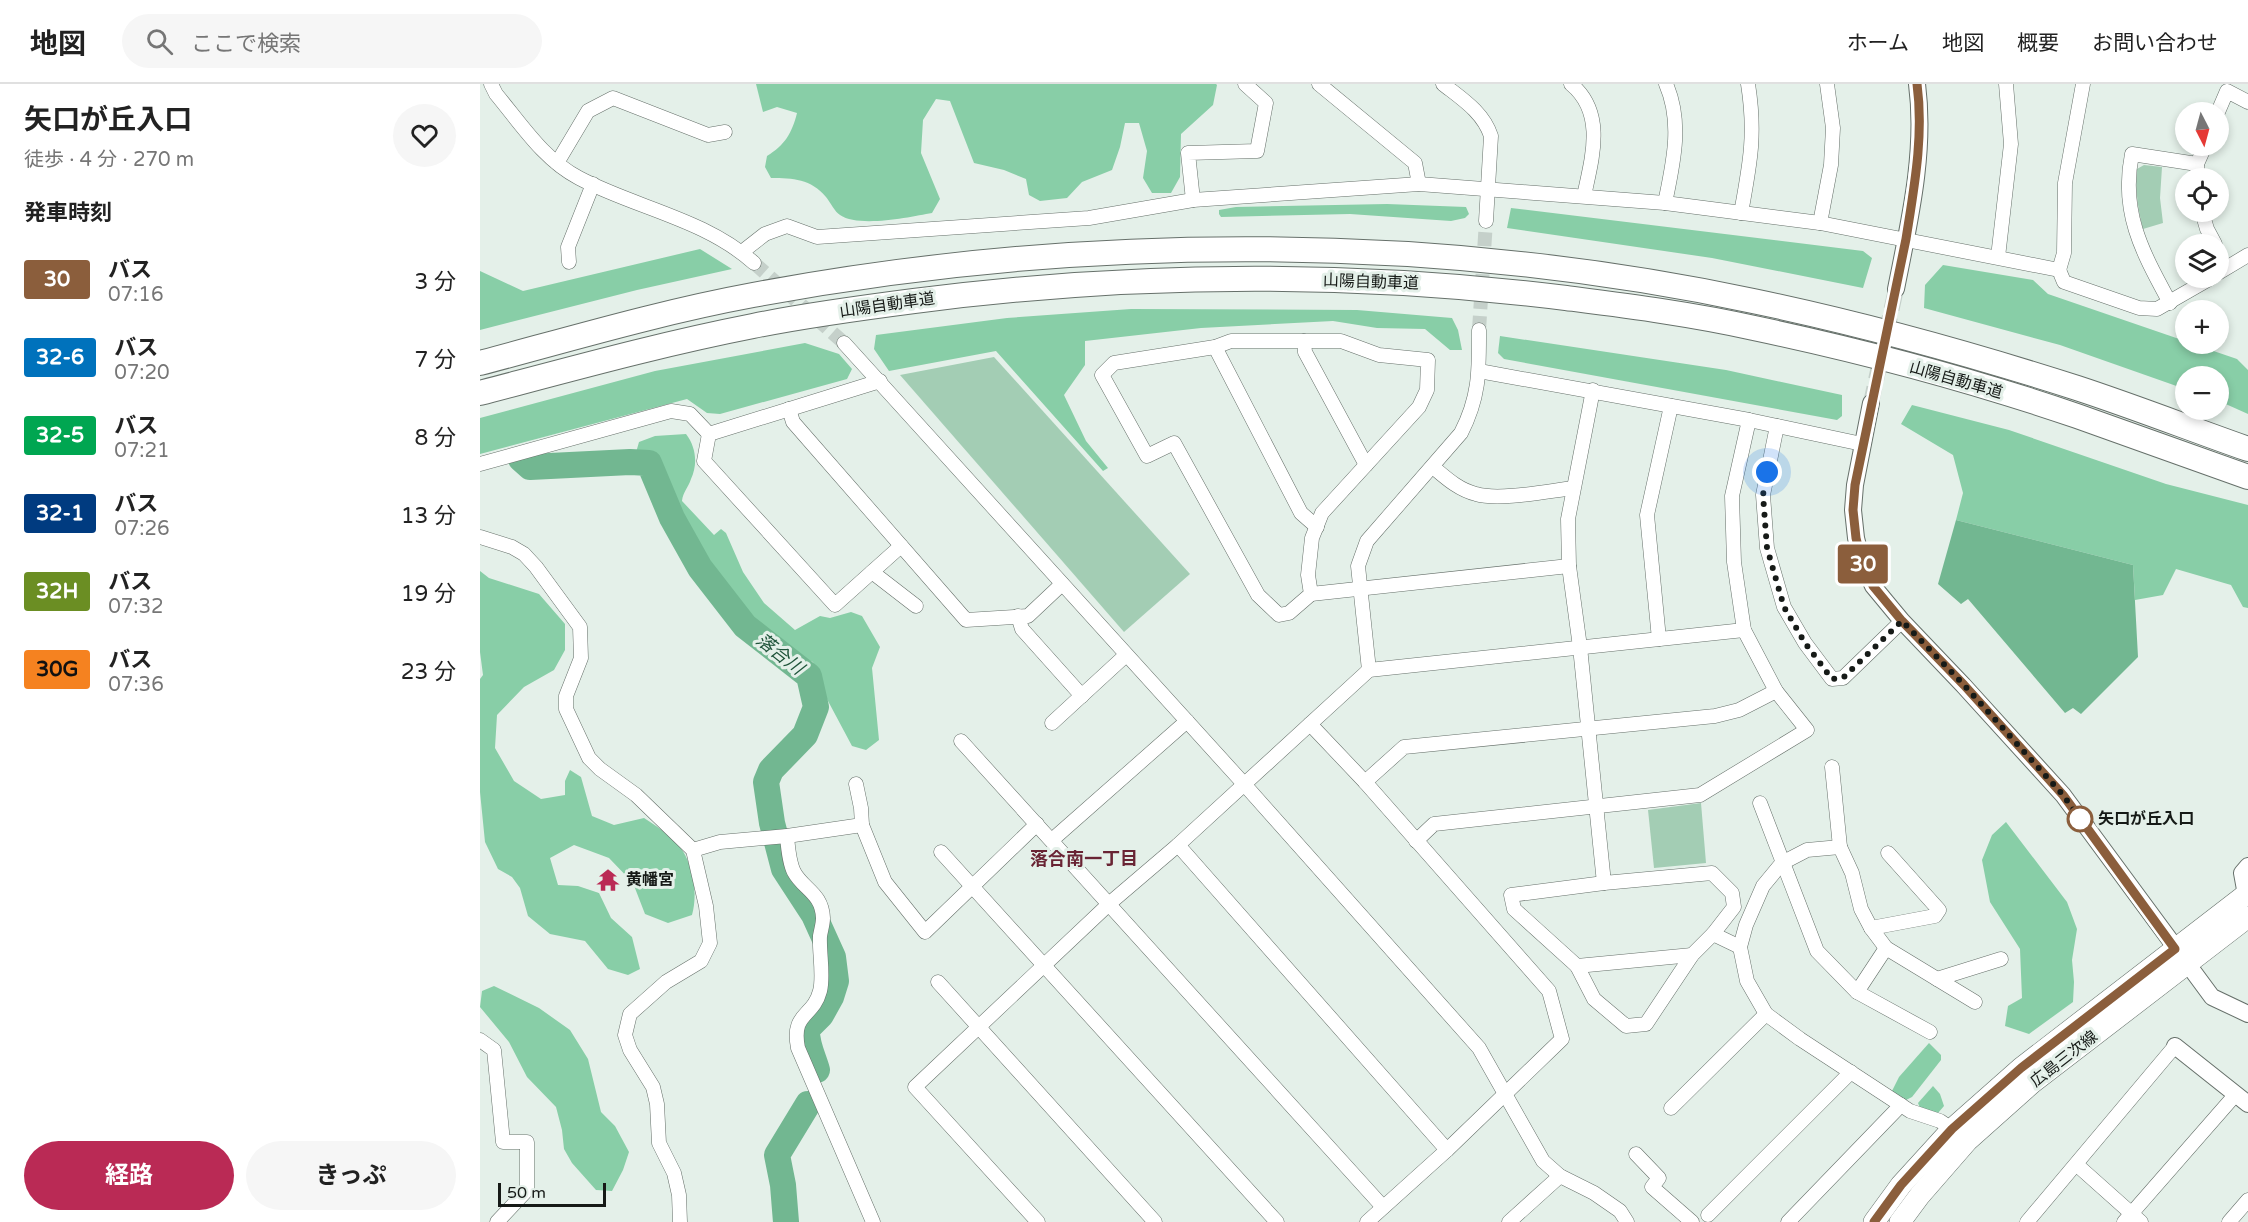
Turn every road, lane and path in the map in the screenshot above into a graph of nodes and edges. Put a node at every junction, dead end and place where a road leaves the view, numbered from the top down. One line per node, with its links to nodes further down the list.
1 (491, 84): 15 (street)
2 (1245, 84): 21 (street)
3 (1319, 84): 18 (street)
4 (1443, 84): 19 (street)
5 (1571, 84): 20 (street)
6 (1666, 84): 22 (street)
7 (1748, 84): 23 (street)
8 (1827, 84): 25 (street)
9 (1917, 84): 26 (street)
10 (2006, 84): 29 (street)
11 (2083, 84): 33 (street)
12 (2222, 102): 13 (street)
13 (2248, 102)
14 (725, 132): 15 (street)
15 (557, 163): 17 (street)
16 (2186, 168): 36 (street)
17 (592, 184): 27 (street); 30 (street)
18 (1419, 184): 19 (street); 21 (street)
19 (1488, 189): 20 (street); 24 (street)
20 (1584, 196): 22 (street)
21 (1192, 200): 27 (street)
22 (1665, 203): 23 (street)
23 (1742, 213): 25 (street)
24 (1486, 221)
25 (1820, 223): 26 (street)
26 (1906, 239): 29 (street); 35 (street)
27 (742, 252): 31 (street)
28 (2248, 255): 32 (street)
29 (1998, 257): 33 (street)
30 (569, 262)
31 (754, 263)
32 (2229, 266)
33 (2059, 270): 36 (street)
34 (2195, 288): 36 (street)
35 (1896, 289)
36 (2170, 303)
37 (1479, 330): 42 (street)
38 (1304, 341): 40 (street); 55 (street); 55 (street)
39 (844, 343): 43 (street)
40 (1215, 347): 59 (street); 66 (street)
41 (480, 363): 53 (highway, 山陽自動車道)
42 (1479, 370): 44 (street); 56 (street)
43 (880, 381): 48 (street); 64 (street)
44 (1593, 390): 47 (street); 58 (street)
45 (480, 393): 57 (highway, 山陽自動車道)
46 (1871, 404): 52 (street)
47 (1671, 406): 49 (street); 71 (street)
48 (789, 409): 51 (street); 61 (street)
49 (1749, 420): 50 (street); 70 (street)
50 (1777, 426): 52 (street); 69 (street)
51 (709, 434): 54 (street); 63 (street)
52 (1862, 444): 69 (street)
53 (2248, 449)
54 (480, 464)
55 (1366, 465): 59 (street)
56 (1433, 467): 58 (street); 65 (street)
57 (2248, 477)
58 (1573, 488): 62 (street)
59 (1317, 527): 66 (street)
60 (480, 537): 95 (street)
61 (901, 546): 63 (street); 68 (street)
62 (1569, 566): 65 (street); 72 (street)
63 (872, 572): 67 (street)
64 (1062, 584): 68 (street); 73 (street)
65 (1359, 590): 66 (street); 74 (street)
66 (1311, 594)
67 (916, 606)
68 (1018, 616): 76 (street)
69 (1902, 621): 110 (street)
70 (1744, 630): 71 (street); 75 (street)
71 (1659, 639): 72 (street)
72 (1580, 647): 74 (street); 80 (street)
73 (1126, 656): 76 (street); 77 (street)
74 (1369, 670): 79 (street)
75 (1776, 691): 80 (street); 87 (street)
76 (1082, 696): 78 (street)
77 (1187, 721): 85 (street); 91 (street)
78 (1052, 723)
79 (1310, 724): 83 (street); 85 (street)
80 (1588, 729): 83 (street); 87 (street)
81 (961, 741): 88 (street)
82 (1832, 768): 94 (street)
83 (1365, 782): 92 (street)
84 (856, 784): 89 (street)
85 (1244, 784): 93 (street); 125 (street)
86 (1760, 803): 98 (street)
87 (1596, 805): 92 (street); 100 (street)
88 (1037, 824): 91 (street); 101 (street)
89 (862, 825): 90 (street); 101 (street)
90 (788, 836): 95 (street); 140 (street)
91 (1052, 840): 103 (street)
92 (1416, 841): 125 (street)
93 (1178, 845): 103 (street); 130 (street)
94 (1840, 847): 98 (street); 105 (street)
95 (693, 850): 139 (street)
96 (941, 852): 101 (street)
97 (1888, 854): 105 (street)
98 (1782, 863): 107 (street); 116 (street)
99 (2248, 866): 102 (street)
100 (1604, 883): 106 (street); 113 (street)
101 (972, 888): 112 (street)
102 (2247, 894): 110 (main road, 広島三次線)
103 (1110, 903): 112 (street); 135 (street)
104 (2248, 918): 110 (main road, 広島三次線)
105 (1871, 928): 108 (street)
106 (1713, 934): 107 (street); 109 (street)
107 (1740, 947): 119 (street)
108 (1886, 948): 114 (street); 116 (street)
109 (1692, 955): 113 (street); 113 (street)
110 (2181, 957): 118 (street); 129 (main road, 広島三次線)
111 (2001, 959): 114 (street)
112 (1043, 966): 120 (street); 143 (street)
113 (1577, 966)
114 (1937, 979): 117 (street)
115 (938, 982): 120 (street)
116 (1857, 992): 121 (street)
117 (1975, 1002)
118 (2247, 1010)
119 (1766, 1014): 124 (street); 128 (street)
120 (978, 1027): 141 (street); 142 (street)
121 (1930, 1032)
122 (480, 1040): 138 (street)
123 (2175, 1046): 126 (street); 132 (street)
124 (1851, 1072): 127 (street); 136 (street)
125 (1506, 1095): 130 (street); 133 (street)
126 (2242, 1099): 137 (street)
127 (1901, 1105): 129 (street); 148 (street)
128 (1671, 1108)
129 (1960, 1135): 149 (main road, 広島三次線); 150 (main road, 広島三次線)
130 (1447, 1150): 135 (street)
131 (1636, 1154): 147 (street)
132 (2077, 1165): 137 (street); 151 (street)
133 (1560, 1176): 145 (street); 146 (street)
134 (2248, 1200): 152 (street)
135 (1383, 1207): 144 (street)
136 (1707, 1215)
137 (2132, 1219)
138 (497, 1222)
139 (680, 1222)
140 (873, 1222)
141 (1038, 1222)
142 (1155, 1222)
143 (1276, 1222)
144 (1366, 1222)
145 (1509, 1222)
146 (1627, 1222)
147 (1692, 1222)
148 (1788, 1222)
149 (1874, 1222)
150 (1900, 1222)
151 (2028, 1222)
152 (2229, 1222)

